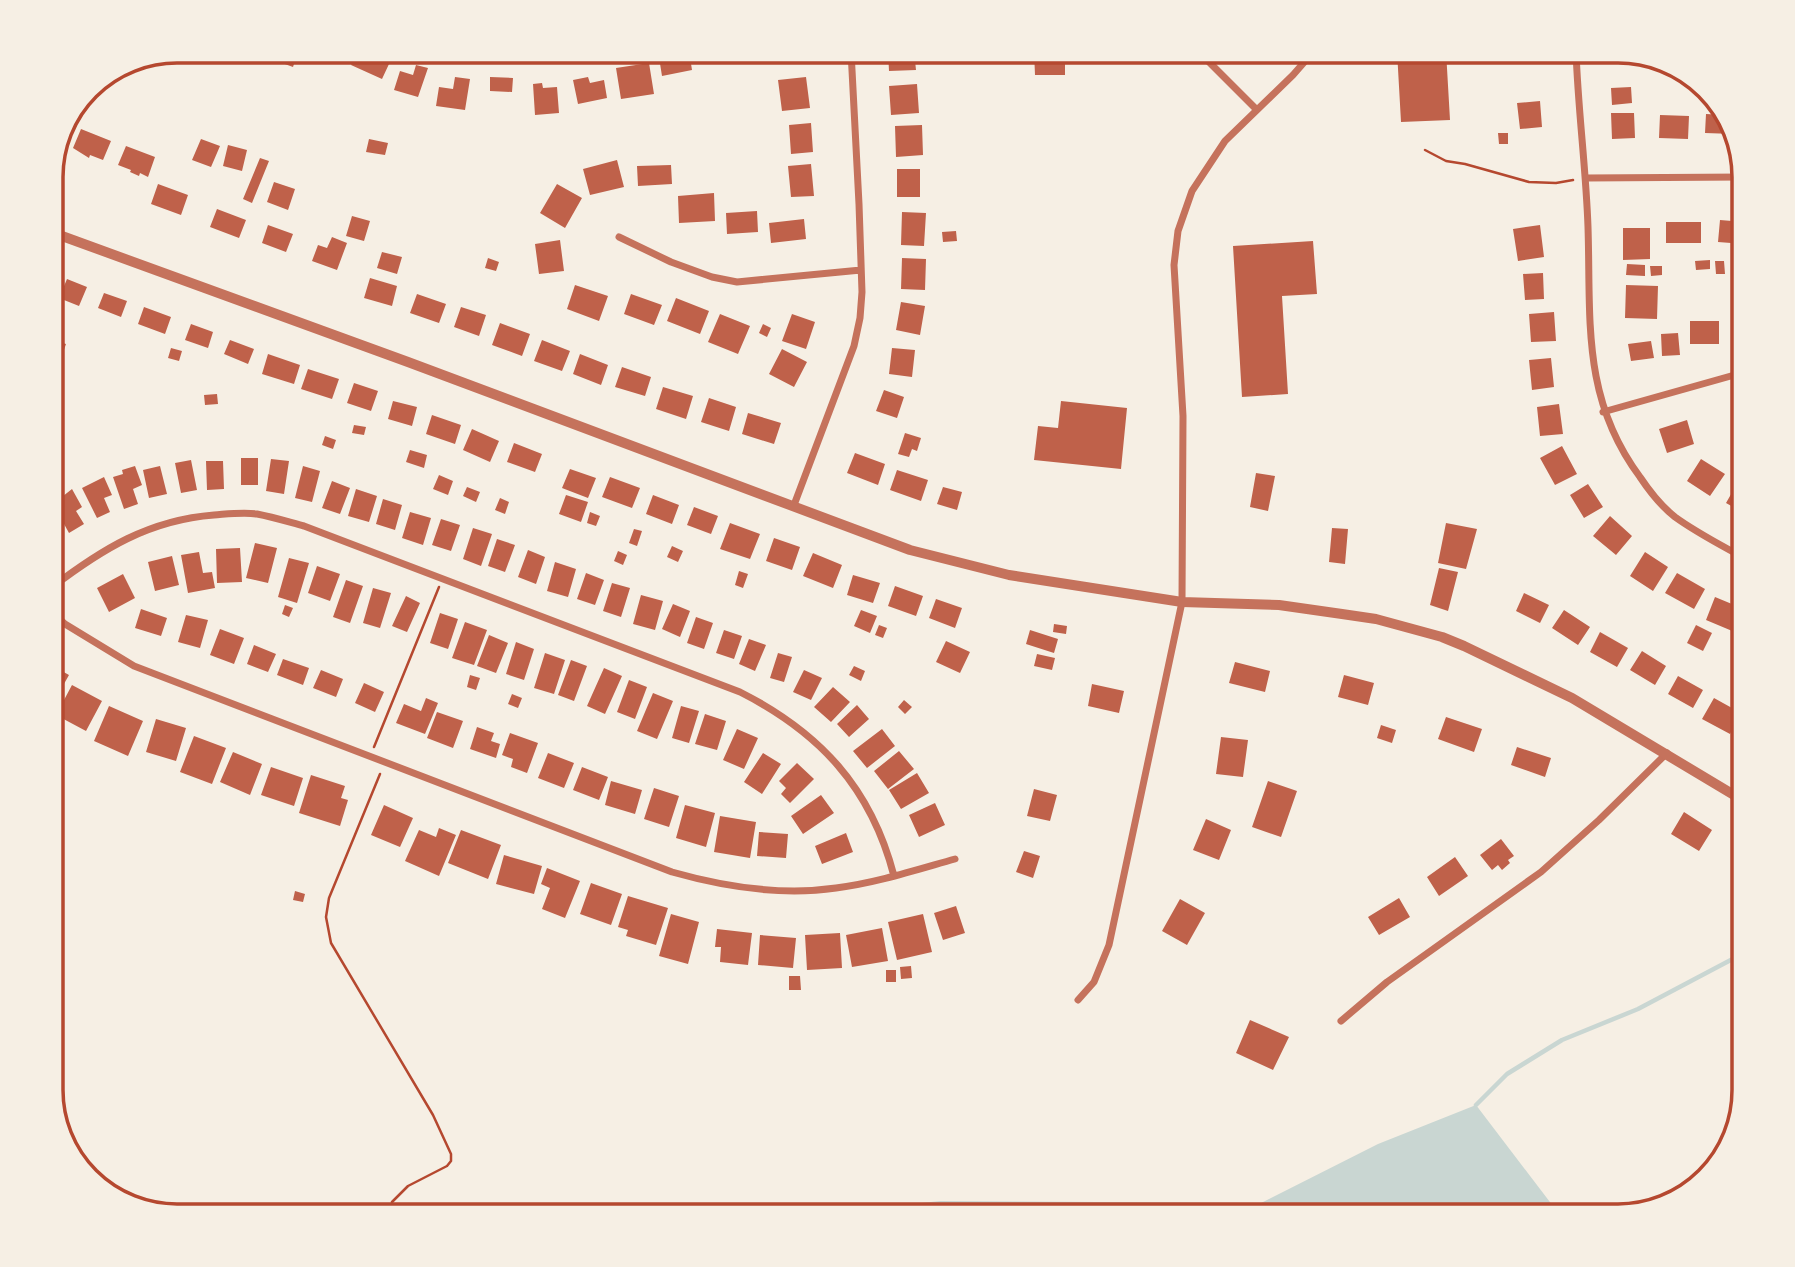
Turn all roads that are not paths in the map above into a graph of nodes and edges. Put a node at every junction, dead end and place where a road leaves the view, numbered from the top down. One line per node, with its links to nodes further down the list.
1 (851, 63): 10 (street)
2 (1210, 63): 5 (street)
3 (1304, 63): 5 (street)
4 (1577, 63): 7 (street)
5 (1256, 109): 16 (street)
6 (1732, 177): 7 (street)
7 (1586, 178): 12 (street)
8 (63, 236): 13 (street)
9 (619, 237): 10 (street)
10 (861, 270): 13 (street)
11 (1732, 376): 12 (street)
12 (1603, 412): 14 (street)
13 (794, 505): 16 (street)
14 (1732, 551)
15 (63, 579): 21 (street)
16 (1182, 602): 18 (street); 22 (street)
17 (63, 622): 21 (street)
18 (1667, 754): 19 (street); 23 (street)
19 (1732, 794)
20 (955, 859): 21 (street)
21 (894, 876)
22 (1078, 1000)
23 (1341, 1021)

